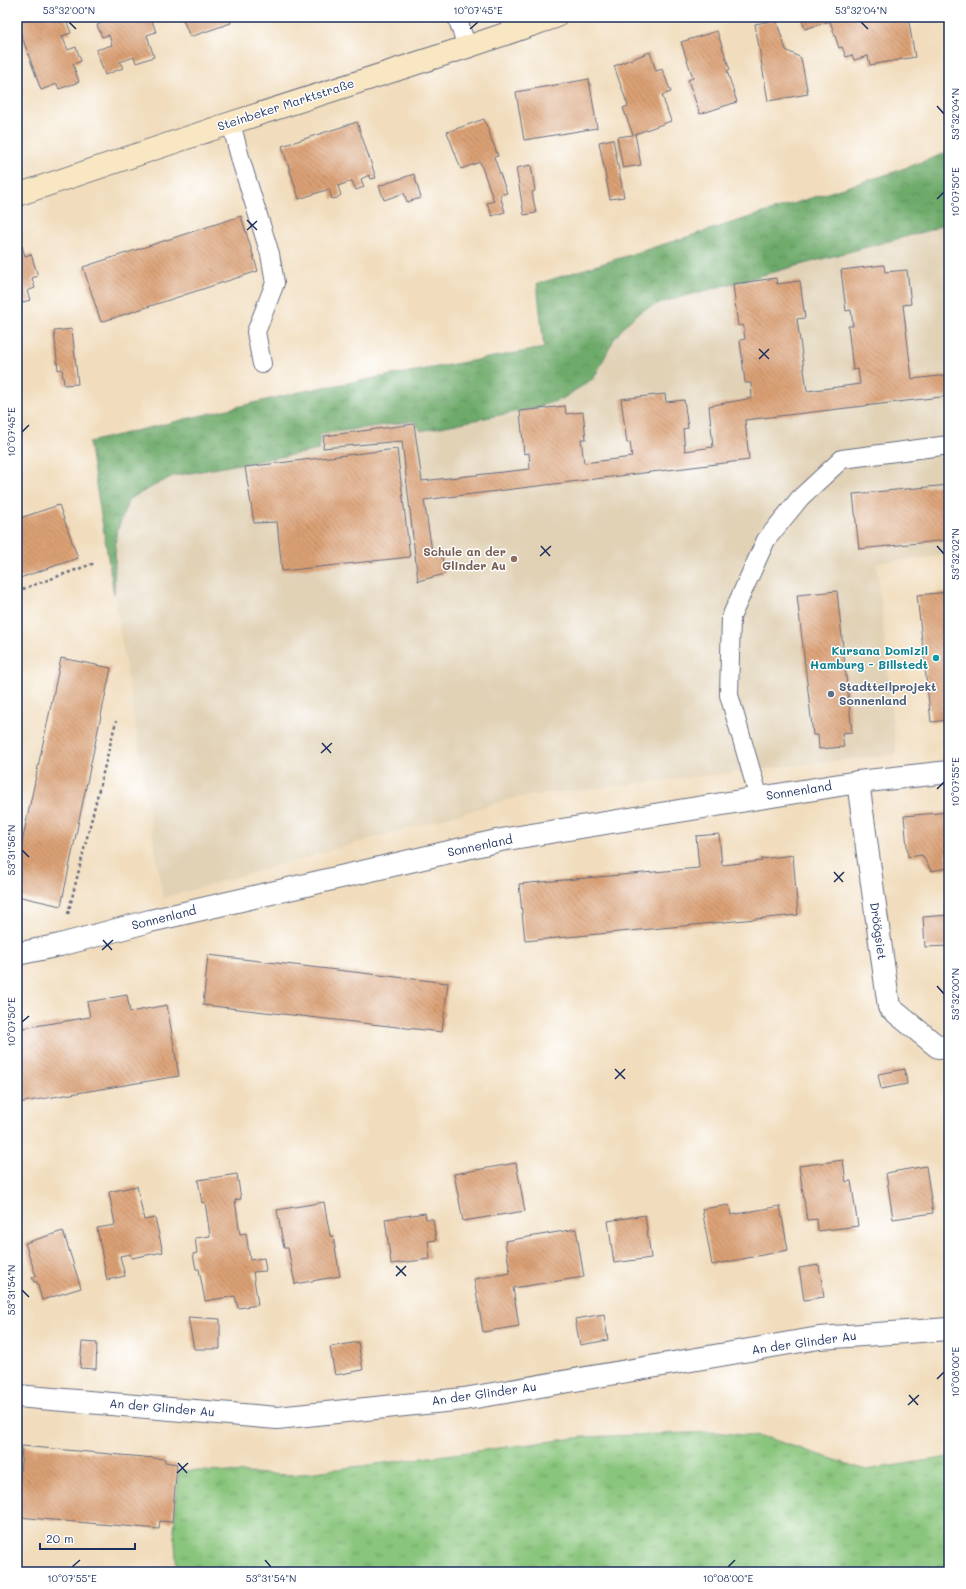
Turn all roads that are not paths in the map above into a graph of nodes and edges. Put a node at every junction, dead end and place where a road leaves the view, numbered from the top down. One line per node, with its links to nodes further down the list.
1 (457, 17): 3 (lane)
2 (555, 17): 3 (street, Steinbeker Marktstraße)
3 (467, 47): 4 (street, Steinbeker Marktstraße)
4 (230, 123): 5 (street, Steinbeker Marktstraße); 6 (lane)
5 (17, 195)
6 (262, 364)
7 (949, 445): 10 (lane)
8 (949, 772): 9 (street, Sonnenland)
9 (858, 782): 10 (street, Sonnenland); 12 (street, Dröögsiet)
10 (759, 798): 11 (street, Sonnenland)
11 (17, 954)
12 (949, 1046)
13 (949, 1329): 14 (street, An der Glinder Au)
14 (17, 1396)

